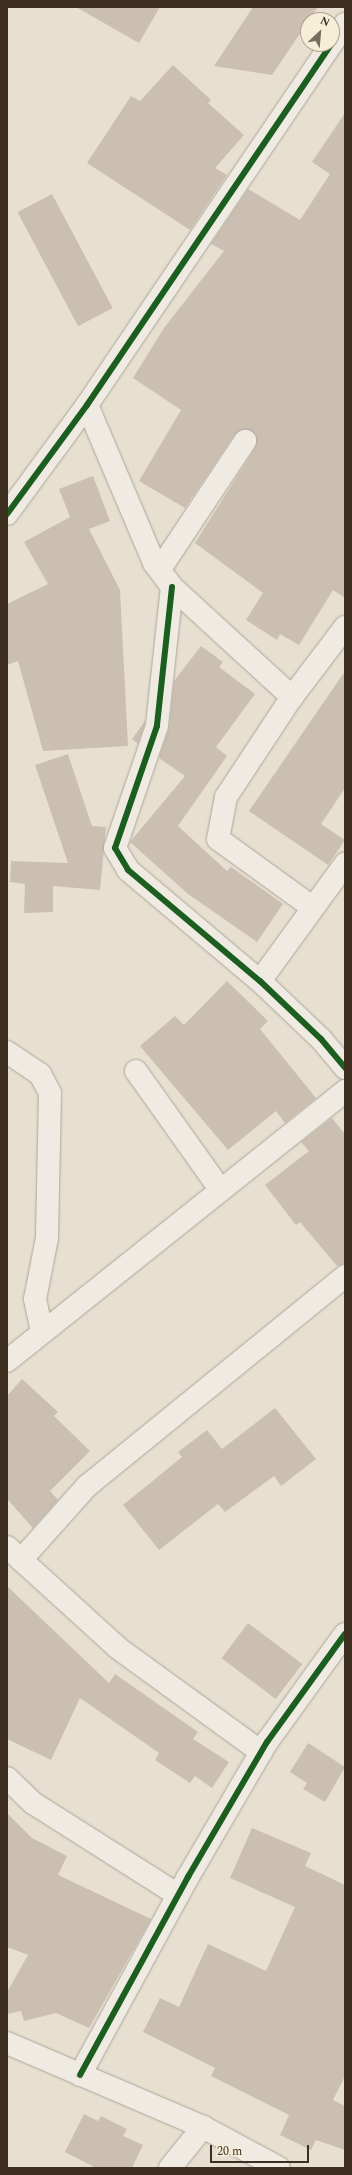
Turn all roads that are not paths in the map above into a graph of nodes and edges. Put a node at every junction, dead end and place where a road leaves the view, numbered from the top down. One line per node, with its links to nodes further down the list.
1 (326, 52): 2 (street)
2 (87, 405): 4 (street); 5 (street)
3 (245, 441): 5 (street)
4 (7, 514)
5 (160, 568): 6 (street)
6 (172, 587): 8 (street); 11 (street)
7 (344, 629): 8 (street)
8 (292, 697): 10 (street)
9 (345, 864): 10 (street)
10 (312, 907): 11 (street)
11 (260, 981): 13 (street)
12 (7, 1052): 18 (street)
13 (345, 1068)
14 (136, 1071): 16 (street)
15 (345, 1091): 16 (street)
16 (220, 1189): 18 (street)
17 (345, 1276): 20 (street)
18 (42, 1331): 19 (street)
19 (7, 1361)
20 (14, 1553): 22 (street)
21 (345, 1634): 22 (street)
22 (261, 1752): 24 (street)
23 (7, 1778): 24 (street)
24 (178, 1895): 26 (street)
25 (7, 2043): 26 (street)
26 (80, 2075): 27 (street)
27 (203, 2127): 28 (street); 29 (street)
28 (170, 2168)
29 (279, 2168)

